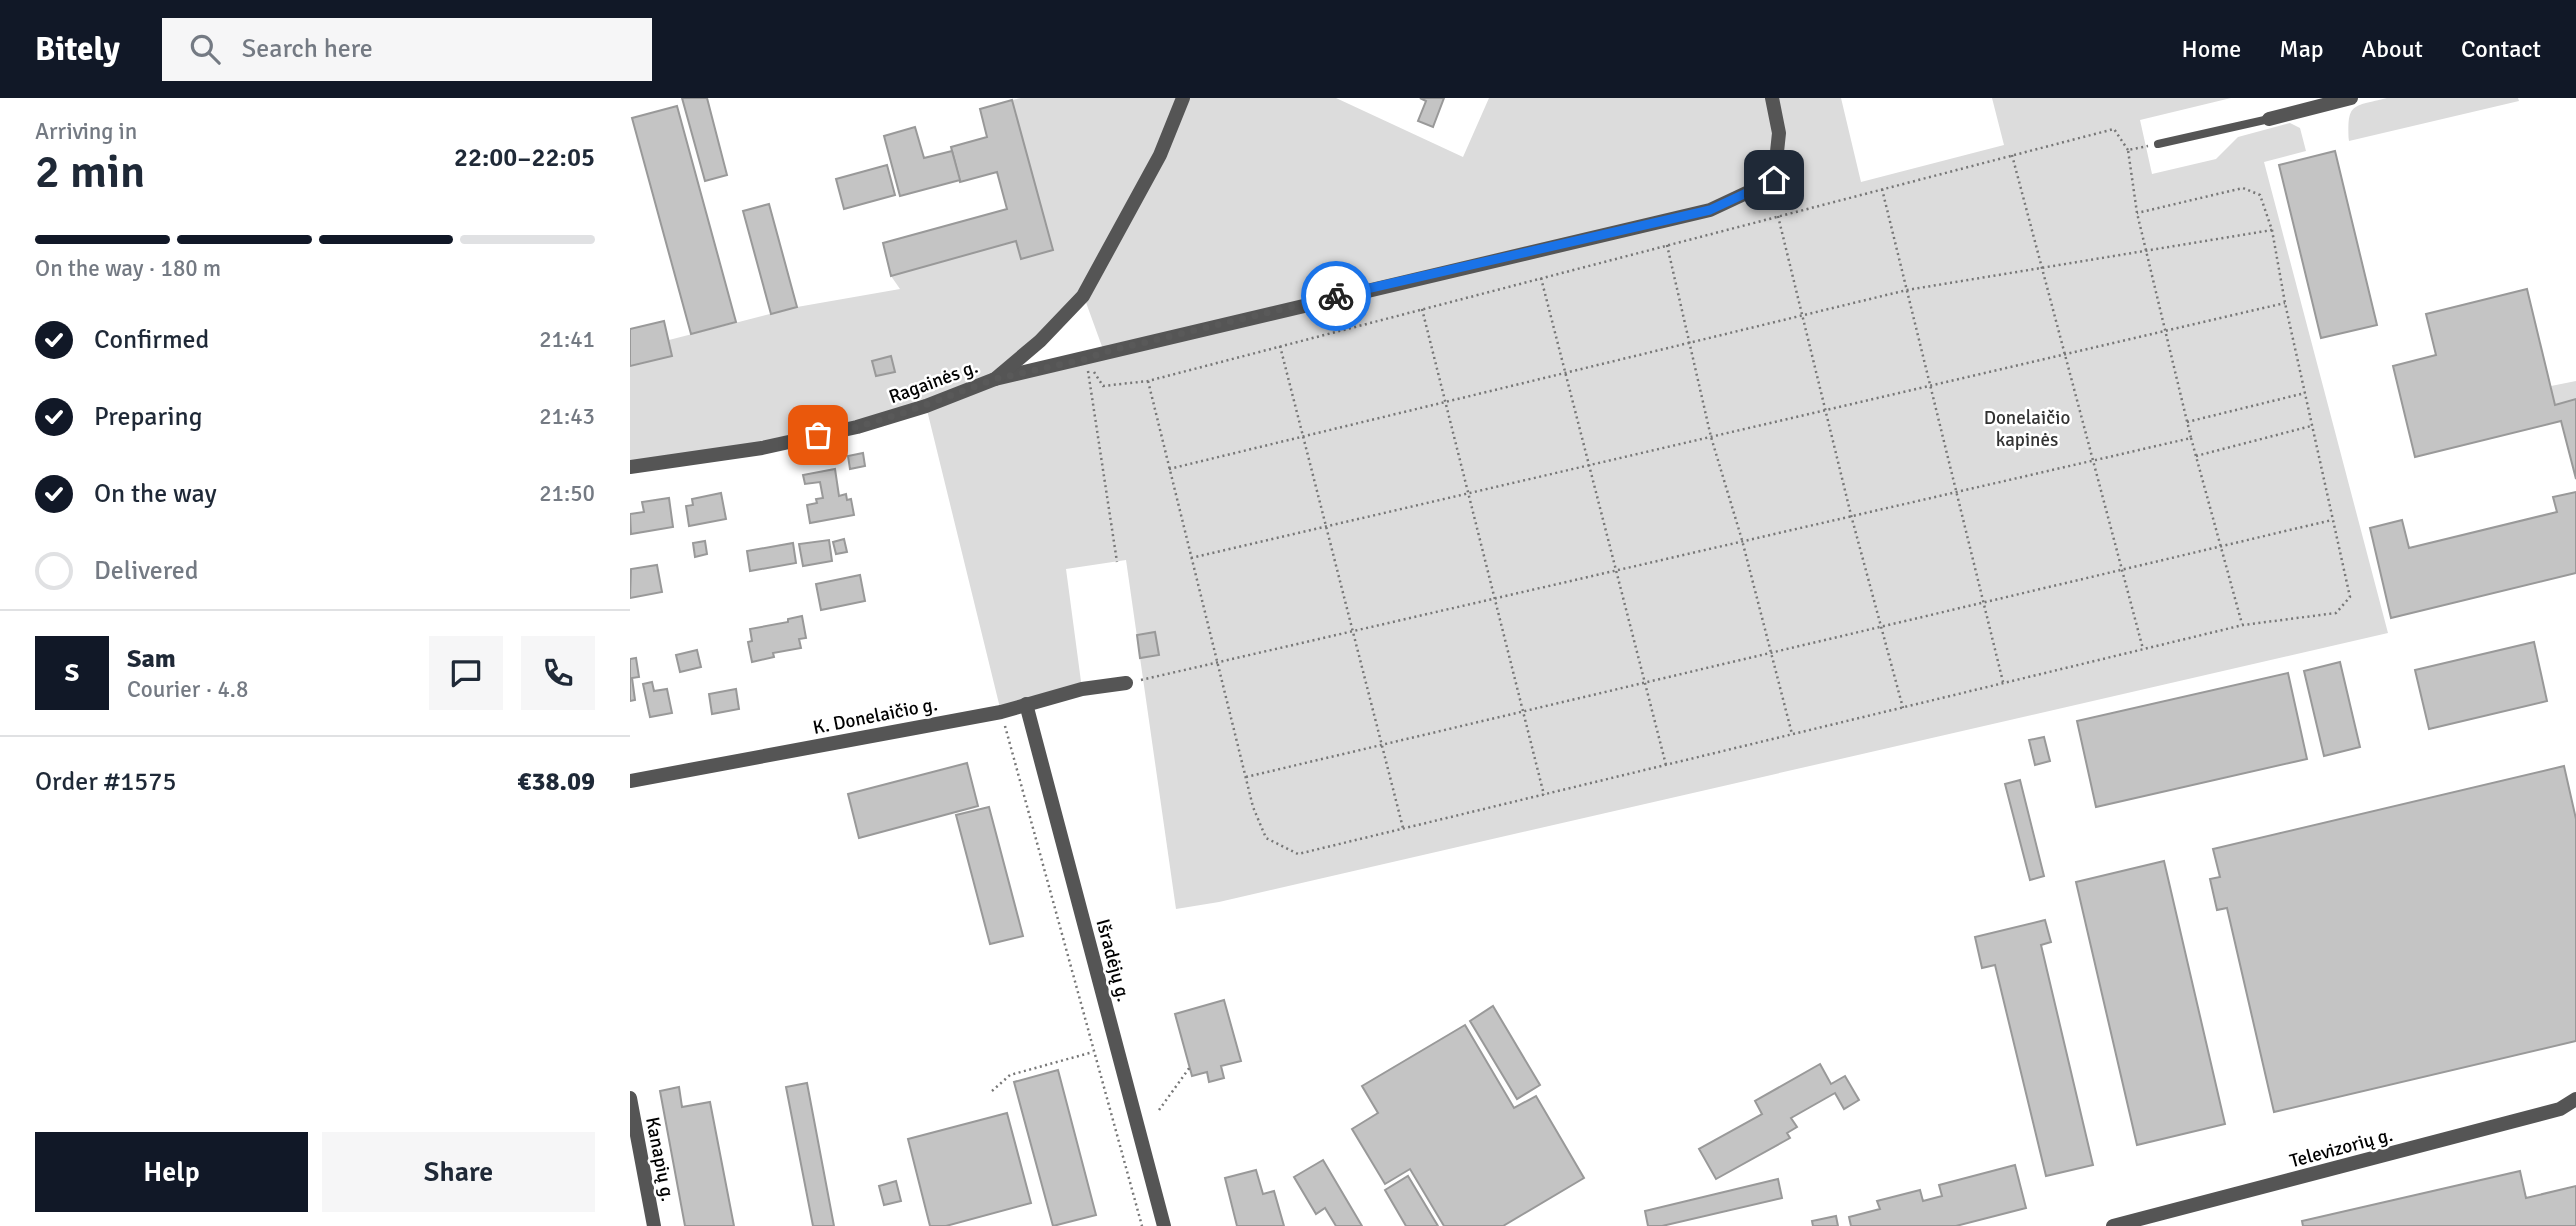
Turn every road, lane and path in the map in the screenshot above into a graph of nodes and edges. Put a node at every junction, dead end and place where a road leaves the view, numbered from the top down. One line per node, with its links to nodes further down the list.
1 (1183, 98): 26 (street, Ragainės g.)
2 (1772, 98): 24 (street)
3 (2350, 98): 4 (street)
4 (2269, 119): 5 (lane)
5 (2158, 144): 6 (path)
6 (2128, 150): 7 (path); 9 (path)
7 (2012, 155): 8 (path); 14 (path)
8 (1882, 189): 10 (path); 16 (path)
9 (2137, 213): 11 (path); 13 (path)
10 (1778, 216): 12 (path); 19 (path)
11 (2272, 230): 13 (path); 17 (path)
12 (1667, 246): 15 (path); 21 (path)
13 (2146, 251): 14 (path); 20 (path)
14 (2042, 268): 16 (path); 23 (path)
15 (1541, 278): 18 (path); 25 (path)
16 (1907, 290): 19 (path); 28 (path)
17 (2285, 303): 20 (path); 29 (path)
18 (1422, 309): 22 (path); 30 (path)
19 (1801, 316): 21 (path); 31 (path)
20 (2166, 332): 23 (path); 32 (path)
21 (1688, 343): 25 (path); 35 (path)
22 (1280, 346): 27 (path); 34 (path)
23 (2065, 355): 28 (path); 38 (path)
24 (1086, 359): 26 (street); 27 (path); 50 (path)
25 (1566, 373): 30 (path); 39 (path)
26 (995, 379): 40 (street, Ragainės g.)
27 (1148, 380): 41 (path)
28 (1930, 387): 31 (path); 42 (path)
29 (2305, 393): 32 (path); 33 (path)
30 (1445, 402): 34 (path); 43 (path)
31 (1826, 411): 35 (path); 44 (path)
32 (2187, 422): 36 (path)
33 (2312, 426): 37 (path); 45 (path)
34 (1303, 436): 41 (path); 46 (path)
35 (1711, 437): 39 (path); 47 (path)
36 (2191, 438): 37 (path); 38 (path)
37 (2196, 456): 48 (path)
38 (2093, 460): 42 (path); 52 (path)
39 (1590, 466): 43 (path); 51 (path)
40 (630, 467)
41 (1169, 469): 49 (path)
42 (1956, 491): 44 (path); 54 (path)
43 (1468, 494): 46 (path); 53 (path)
44 (1851, 515): 47 (path); 56 (path)
45 (2333, 520): 48 (path); 55 (path)
46 (1326, 527): 49 (path); 57 (path)
47 (1742, 540): 51 (path); 59 (path)
48 (2221, 548): 52 (path); 55 (path)
49 (1191, 558): 60 (path)
50 (1117, 562)
51 (1616, 569): 53 (path); 62 (path)
52 (2123, 571): 54 (path); 58 (path)
53 (1494, 597): 57 (path); 67 (path)
54 (1984, 603): 56 (path); 63 (path)
55 (2243, 625): 58 (path)
56 (1882, 627): 59 (path); 65 (path)
57 (1353, 630): 60 (path); 69 (path)
58 (2143, 649): 63 (path)
59 (1770, 654): 62 (path); 68 (path)
60 (1217, 661): 61 (path); 71 (path)
61 (1126, 683): 64 (street, K. Donelaičio g.)
62 (1645, 683): 67 (path); 70 (path)
63 (2003, 683): 65 (path)
64 (1026, 704): 66 (street, K. Donelaičio g.); 83 (street, Išradėjų g.)
65 (1903, 708): 68 (path)
66 (1001, 712): 72 (street, K. Donelaičio g.); 75 (path)
67 (1522, 712): 69 (path); 73 (path)
68 (1792, 734): 70 (path)
69 (1382, 745): 71 (path); 74 (path)
70 (1666, 765): 73 (path)
71 (1246, 777): 74 (path)
72 (630, 781)
73 (1544, 795): 74 (path)
74 (1403, 829)
75 (1093, 1052): 77 (path); 82 (path)
76 (1190, 1067): 80 (path)
77 (992, 1091)
78 (630, 1098): 81 (street, Kanapių g.)
79 (2576, 1099): 84 (street, Televizorių g.)
80 (1159, 1110)
81 (654, 1226)
82 (1142, 1226)
83 (1164, 1226)
84 (2113, 1226)

